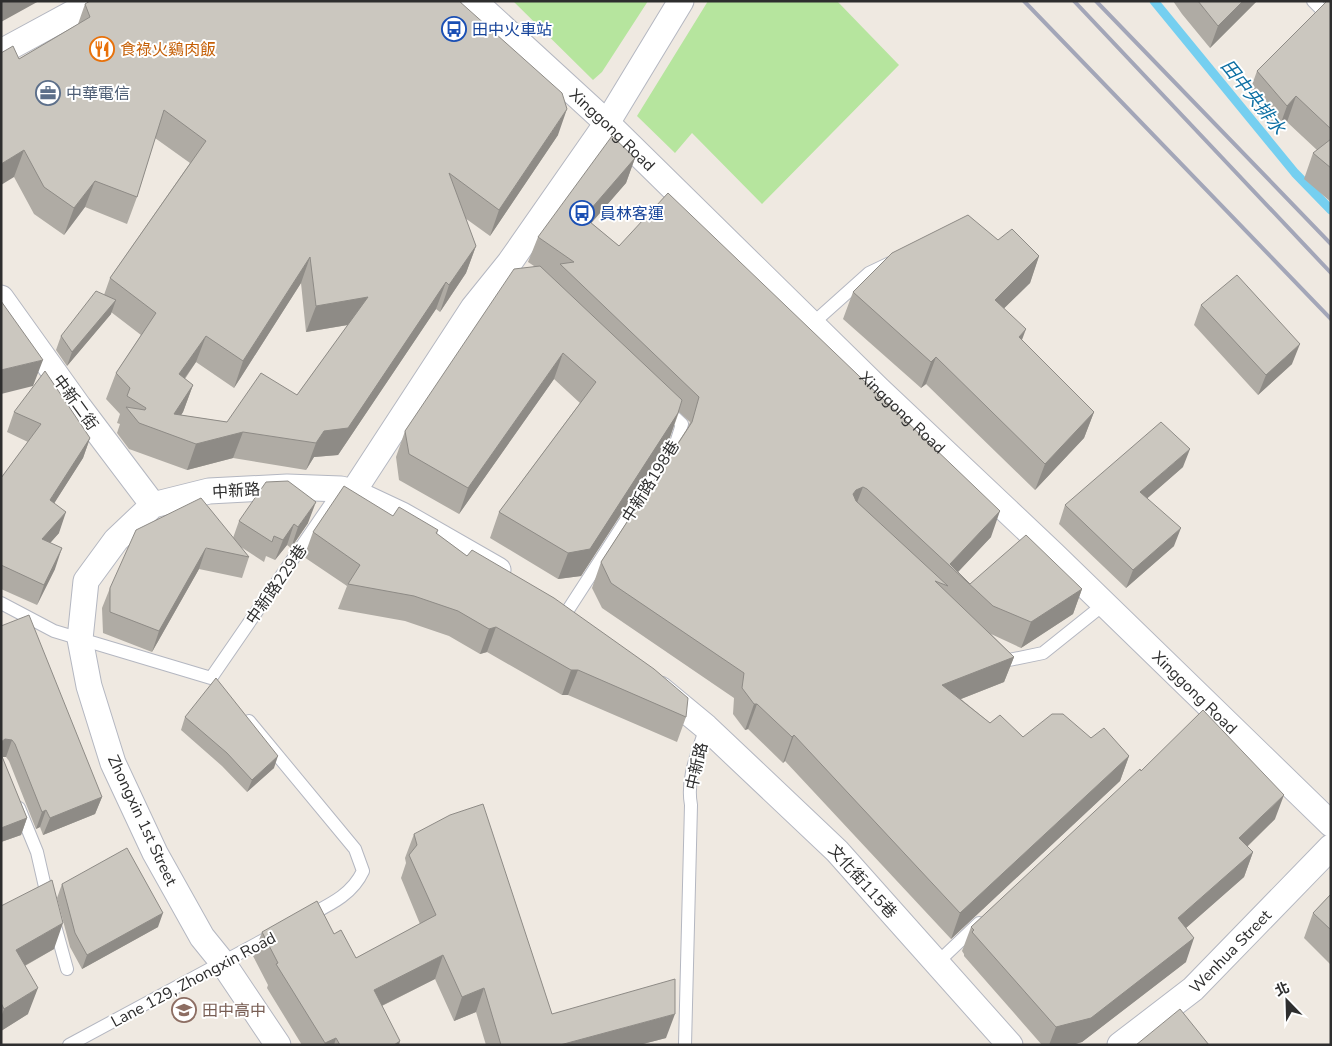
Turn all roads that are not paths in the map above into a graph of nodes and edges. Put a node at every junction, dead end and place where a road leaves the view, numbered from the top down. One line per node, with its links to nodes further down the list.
1 (95, 1): 6 (street)
2 (474, 1): 7 (street, Xinggong Road)
3 (681, 1): 7 (street)
4 (1313, 1): 5 (lane)
5 (1331, 19)
6 (1, 52)
7 (607, 123): 10 (street, Xinggong Road); 12 (street)
8 (904, 256): 10 (lane)
9 (1, 298): 13 (street, 中新二街)
10 (812, 324): 16 (street, Xinggong Road)
11 (653, 397): 17 (lane, 中新路198巷)
12 (347, 491): 13 (street, 中新路); 14 (street, 中新路); 18 (lane, 中新路229巷)
13 (153, 505): 18 (street, Zhongxin 1st Street)
14 (518, 581)
15 (1, 603): 18 (lane)
16 (1103, 605): 19 (lane); 24 (street, Xinggong Road)
17 (567, 611)
18 (80, 639): 29 (street, Zhongxin 1st Street)
19 (990, 648)
20 (639, 671): 22 (street, 中新路)
21 (241, 712): 27 (lane)
22 (706, 727): 30 (street, 文化街115巷); 34 (lane, 中新路)
23 (16, 799): 31 (lane)
24 (1331, 824)
25 (1331, 847): 36 (street, Wenhua Street)
26 (987, 916): 30 (lane)
27 (298, 921)
28 (282, 930): 29 (lane, Lane 129, Zhongxin Road)
29 (223, 963): 32 (lane, Lane 129, Zhongxin Road); 33 (street, Zhongxin 1st Street)
30 (937, 963): 35 (street, 文化街115巷)
31 (67, 970)
32 (69, 1045)
33 (278, 1045)
34 (685, 1045)
35 (1010, 1045)
36 (1120, 1045)

